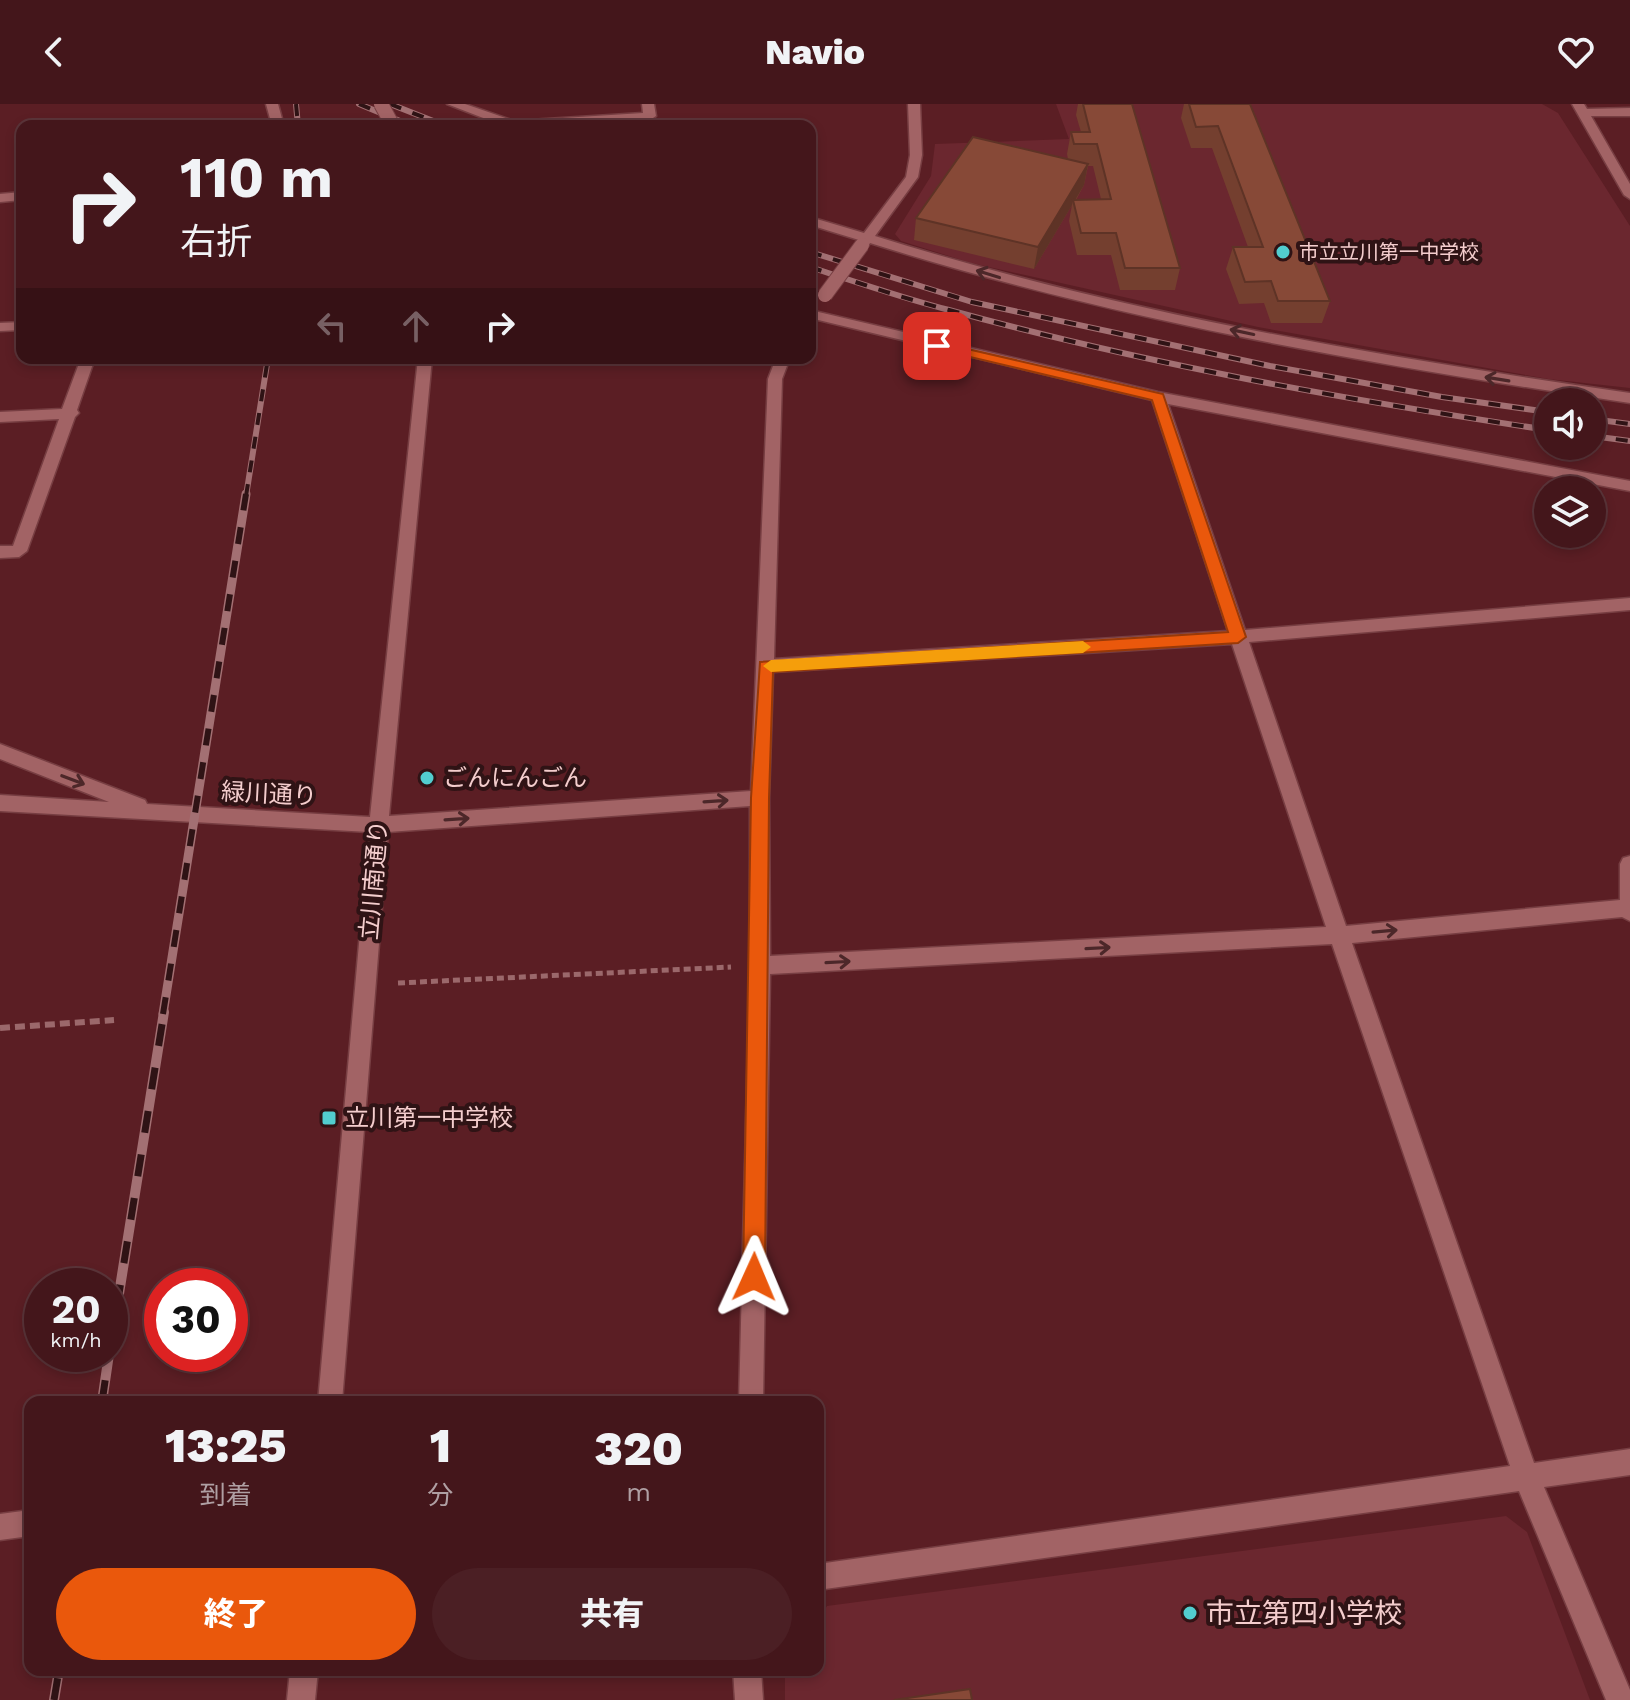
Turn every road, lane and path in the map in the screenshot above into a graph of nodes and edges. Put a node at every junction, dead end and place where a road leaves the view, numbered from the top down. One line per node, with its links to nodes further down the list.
1 (453, 104): 6 (street)
2 (648, 104): 7 (street)
3 (914, 104): 10 (street)
4 (1580, 108): 5 (street); 8 (street)
5 (1630, 112)
6 (497, 120)
7 (596, 120)
8 (1628, 188)
9 (816, 223): 10 (street)
10 (865, 241): 11 (street, bridge); 17 (street, one-way to 10)
11 (816, 308)
12 (816, 317): 16 (street)
13 (86, 364): 18 (street)
14 (424, 364): 29 (street, 立川南通り)
15 (781, 364): 24 (street)
16 (1158, 397): 20 (street); 23 (street)
17 (1630, 398)
18 (71, 413): 19 (street); 21 (street)
19 (0, 417)
20 (1630, 486)
21 (0, 552)
22 (1630, 604): 23 (street)
23 (1238, 637): 24 (street); 32 (street)
24 (765, 666): 26 (street)
25 (0, 751): 28 (street, 緑川通り, one-way to 28)
26 (760, 798): 29 (street, 緑川通り, one-way to 26); 33 (street)
27 (0, 803): 28 (street, 緑川通り)
28 (156, 812): 29 (street, 緑川通り)
29 (379, 825): 34 (street, 立川南通り)
30 (1630, 864): 31 (street)
31 (1630, 909): 32 (street, one-way to 31)
32 (1339, 935): 33 (street, one-way to 32); 40 (street)
33 (760, 966): 34 (path); 38 (street)
34 (365, 985): 37 (street, 立川南通り)
35 (114, 1020): 36 (path)
36 (0, 1028)
37 (331, 1396)
38 (751, 1396)
39 (1630, 1462): 40 (street)
40 (1526, 1476): 43 (street); 48 (street)
41 (24, 1524): 42 (street)
42 (0, 1527)
43 (824, 1576)
44 (303, 1676): 46 (street)
45 (747, 1676): 47 (street)
46 (301, 1700)
47 (749, 1700)
48 (1620, 1700)

